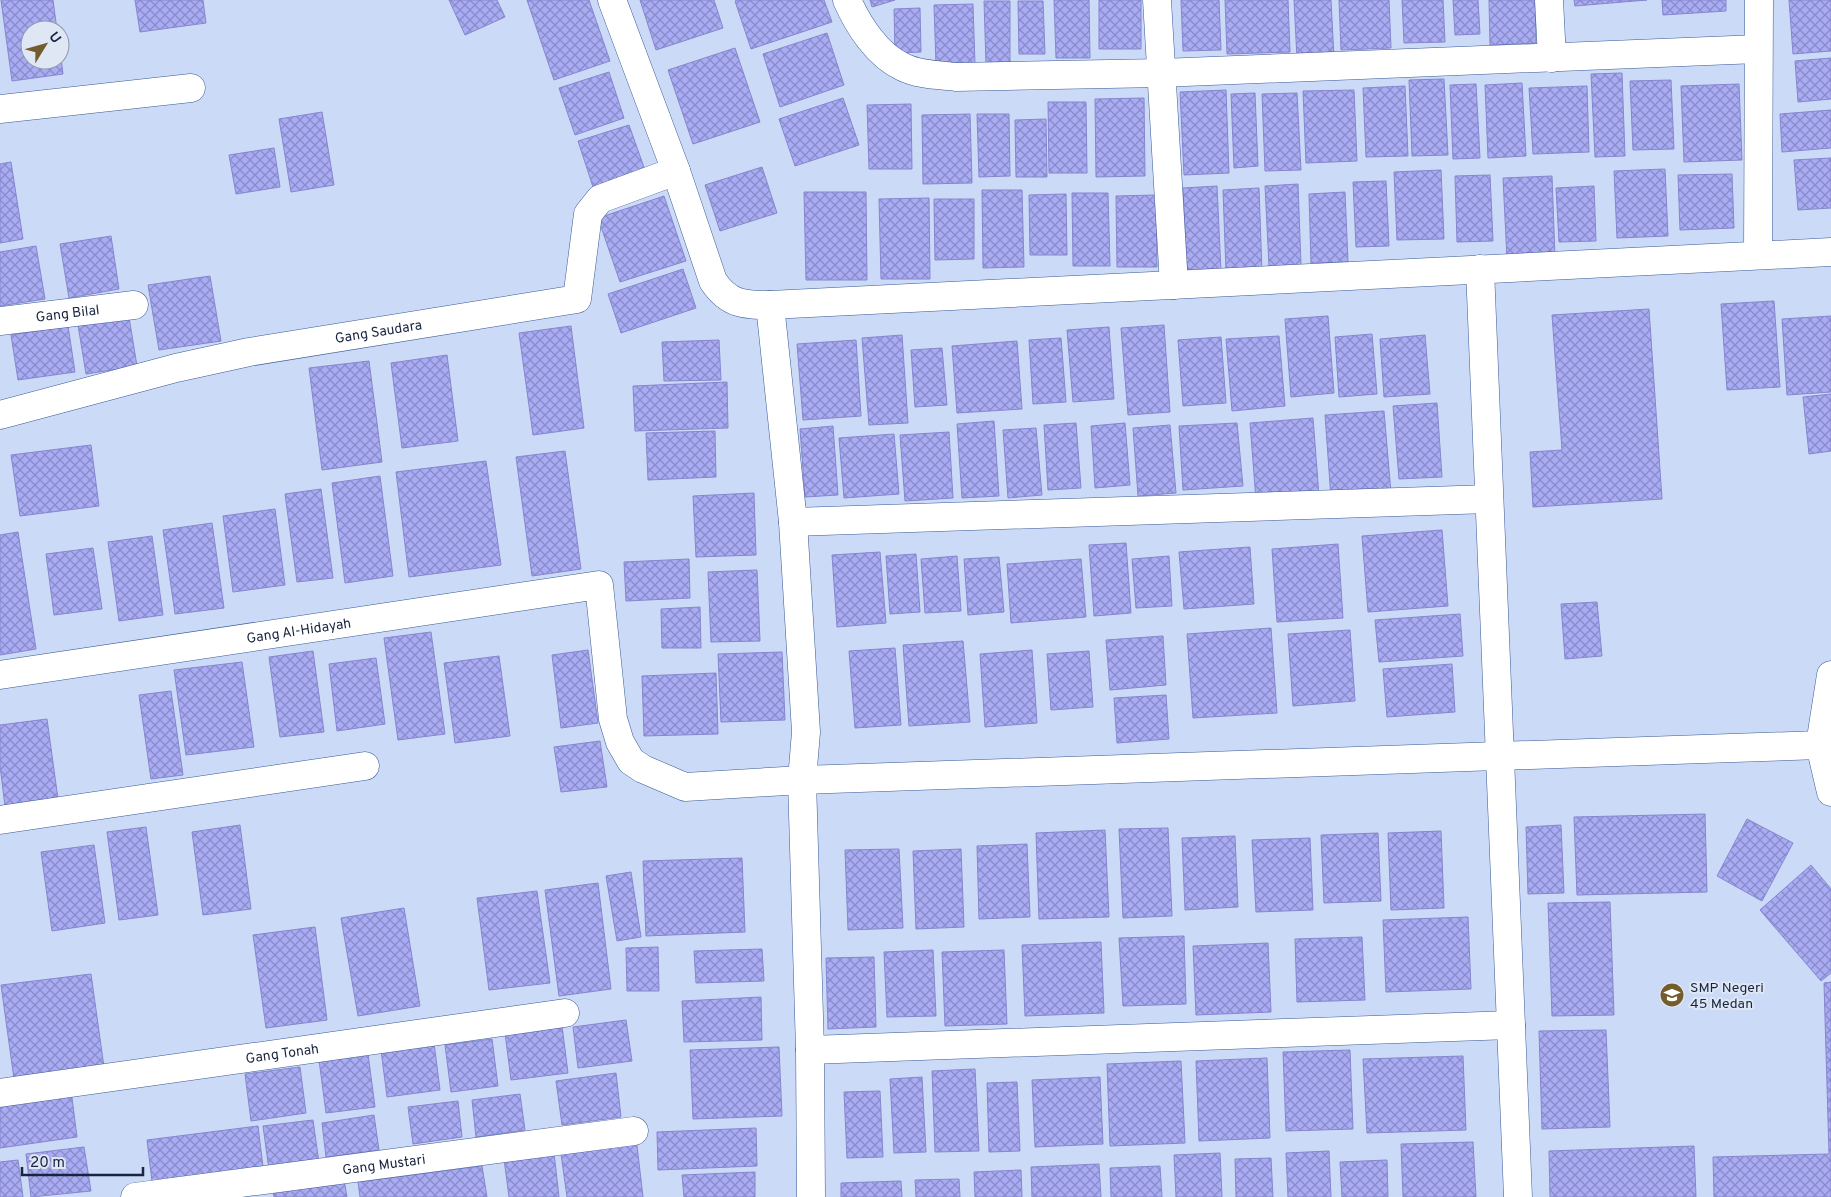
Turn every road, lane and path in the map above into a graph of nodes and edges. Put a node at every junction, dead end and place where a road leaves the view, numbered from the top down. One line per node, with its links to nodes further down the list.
1 (612, 0): 11 (street)
2 (847, 0): 8 (street)
3 (1157, 0): 8 (street)
4 (1549, 0): 7 (street)
5 (1759, 0): 6 (street)
6 (1758, 49): 7 (street); 13 (street)
7 (1552, 58): 8 (street)
8 (1161, 73): 15 (street)
9 (191, 88): 10 (street)
10 (0, 109)
11 (676, 171): 17 (street); 19 (street, Gang Saudara)
12 (1831, 252): 13 (street)
13 (1758, 255): 14 (street)
14 (1480, 269): 15 (street); 20 (street)
15 (1174, 285): 17 (street)
16 (134, 305): 18 (street, Gang Bilal)
17 (770, 305): 21 (street)
18 (0, 321)
19 (0, 415)
20 (1489, 499): 21 (street); 25 (street)
21 (793, 522): 27 (street)
22 (0, 675): 27 (street, Gang Al-Hidayah)
23 (1831, 675): 24 (street)
24 (1820, 745): 25 (street); 28 (street)
25 (1500, 756): 27 (street); 31 (street)
26 (365, 766): 29 (street)
27 (802, 780): 32 (street)
28 (1831, 792)
29 (0, 820)
30 (565, 1013): 33 (street, Gang Tonah)
31 (1510, 1026): 32 (street); 37 (street)
32 (810, 1050): 36 (street)
33 (0, 1093)
34 (634, 1131): 35 (street, Gang Mustari)
35 (135, 1197)
36 (811, 1197)
37 (1518, 1197)

